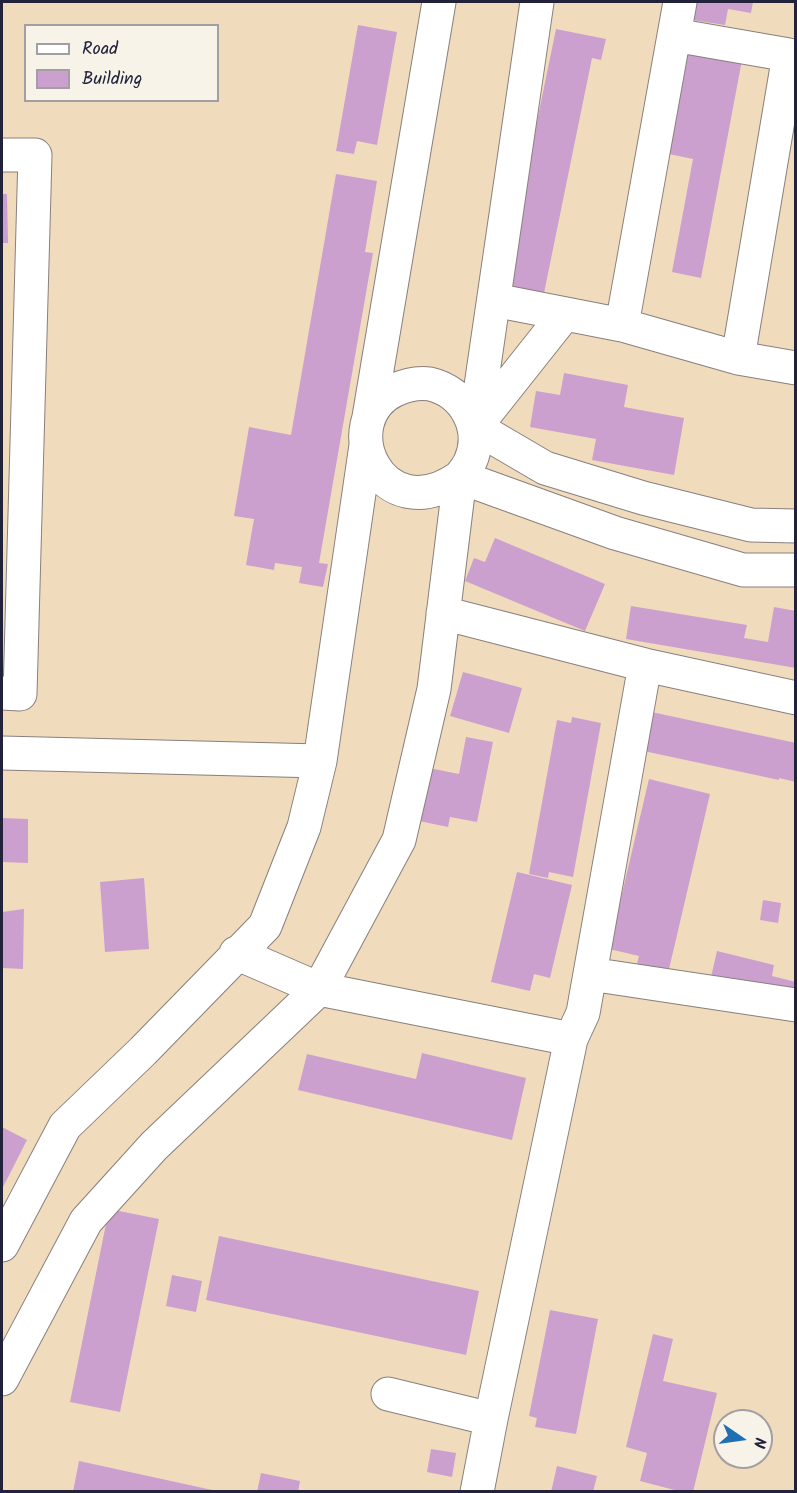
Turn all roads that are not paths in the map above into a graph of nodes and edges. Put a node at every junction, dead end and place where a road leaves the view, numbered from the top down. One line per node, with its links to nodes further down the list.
1 (439, 2): 12 (street)
2 (537, 2): 6 (street)
3 (680, 2): 4 (street)
4 (674, 35): 8 (street); 9 (street)
5 (2, 154): 18 (street)
6 (494, 300): 7 (street); 11 (street)
7 (564, 315): 8 (street); 11 (street)
8 (622, 325): 9 (street)
9 (738, 358): 10 (street)
10 (795, 368)
11 (475, 427): 12 (street); 13 (street); 14 (street)
12 (367, 434): 13 (street); 21 (street)
13 (460, 477): 15 (street); 16 (street)
14 (795, 526)
15 (795, 570)
16 (443, 613): 17 (street); 24 (street)
17 (645, 665): 19 (street); 23 (street)
18 (2, 693)
19 (795, 698)
20 (2, 753): 21 (street)
21 (320, 761): 22 (street)
22 (236, 953): 24 (street); 27 (street)
23 (590, 974): 25 (street); 26 (street)
24 (319, 989): 26 (street); 28 (street)
25 (795, 1005)
26 (571, 1039): 30 (street)
27 (2, 1245)
28 (2, 1378)
29 (388, 1394): 30 (street)
30 (490, 1419): 31 (street)
31 (477, 1491)

